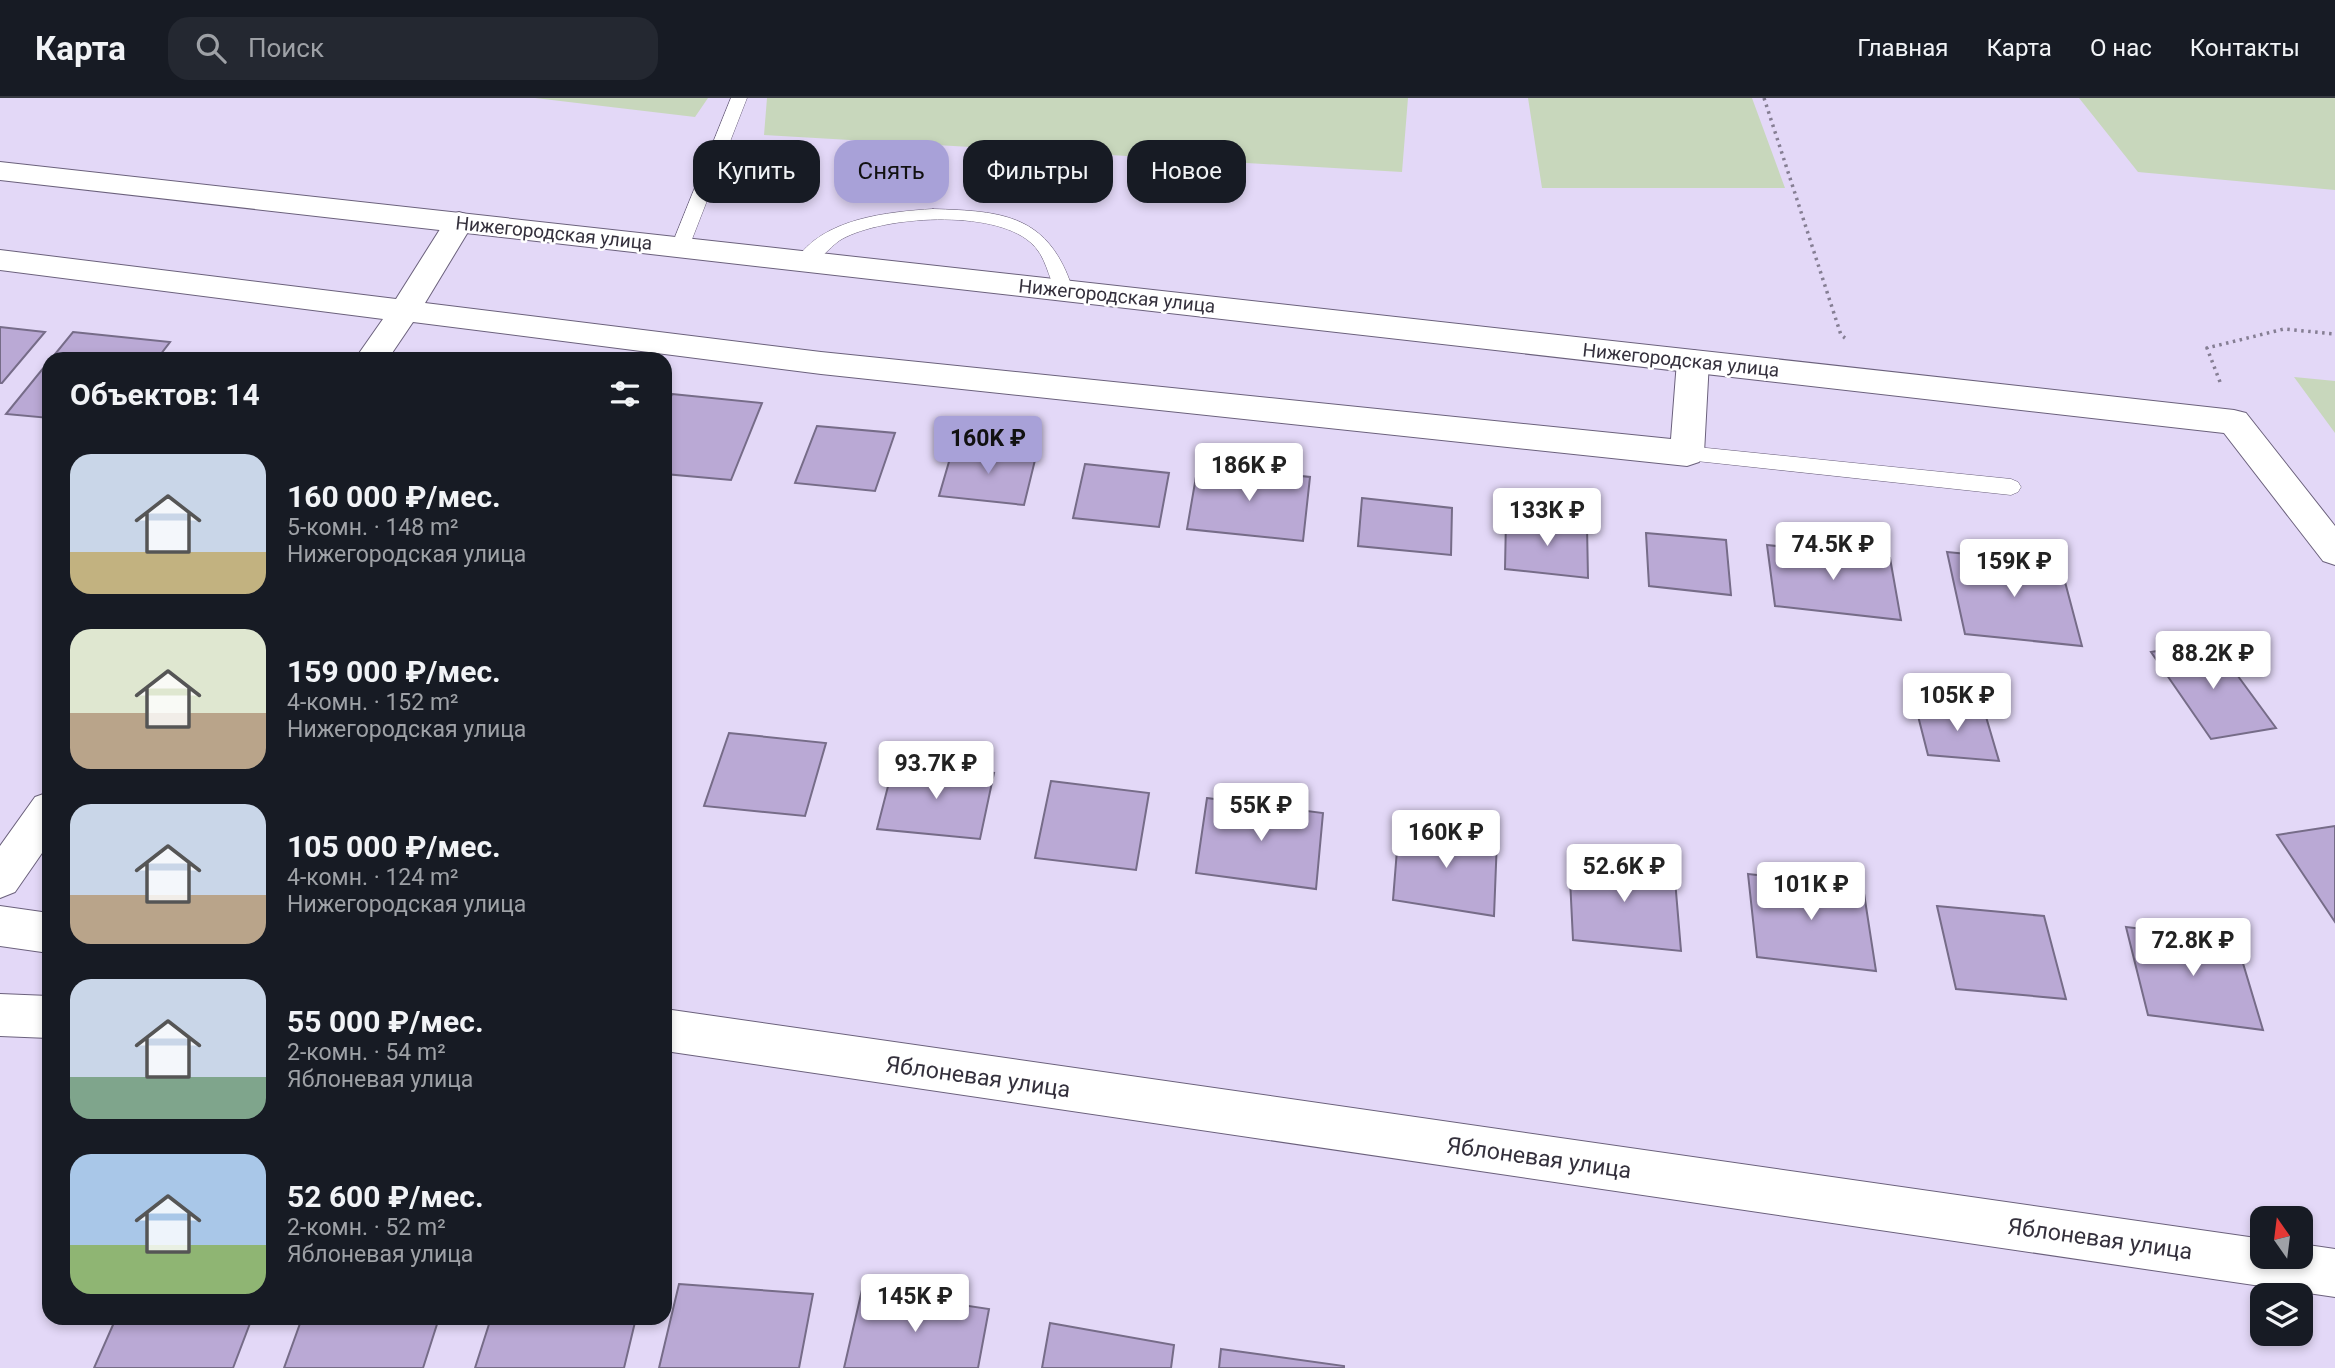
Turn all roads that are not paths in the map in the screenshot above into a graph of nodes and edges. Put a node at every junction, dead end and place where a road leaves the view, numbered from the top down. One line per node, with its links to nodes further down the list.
1 (739, 98): 4 (lane)
2 (0, 171): 3 (street, Нижегородская улица)
3 (459, 222): 4 (street, Нижегородская улица); 8 (street)
4 (680, 247): 6 (street, Нижегородская улица)
5 (0, 260): 8 (street)
6 (804, 261): 7 (street, Нижегородская улица); 7 (lane)
7 (1064, 290): 10 (street, Нижегородская улица)
8 (405, 310): 9 (street); 11 (street)
9 (376, 352)
10 (1693, 361): 11 (street); 13 (street, Нижегородская улица)
11 (1687, 453): 12 (lane)
12 (2011, 487)
13 (2335, 551)
14 (42, 820): 15 (street)
15 (0, 879)
16 (0, 926): 17 (street)
17 (42, 932)
18 (0, 1015): 19 (street)
19 (42, 1017)
20 (672, 1031): 22 (street, Яблоневая улица)
21 (672, 1040): 22 (street, Яблоневая улица)
22 (743, 1043): 23 (street, Яблоневая улица)
23 (2335, 1273)

